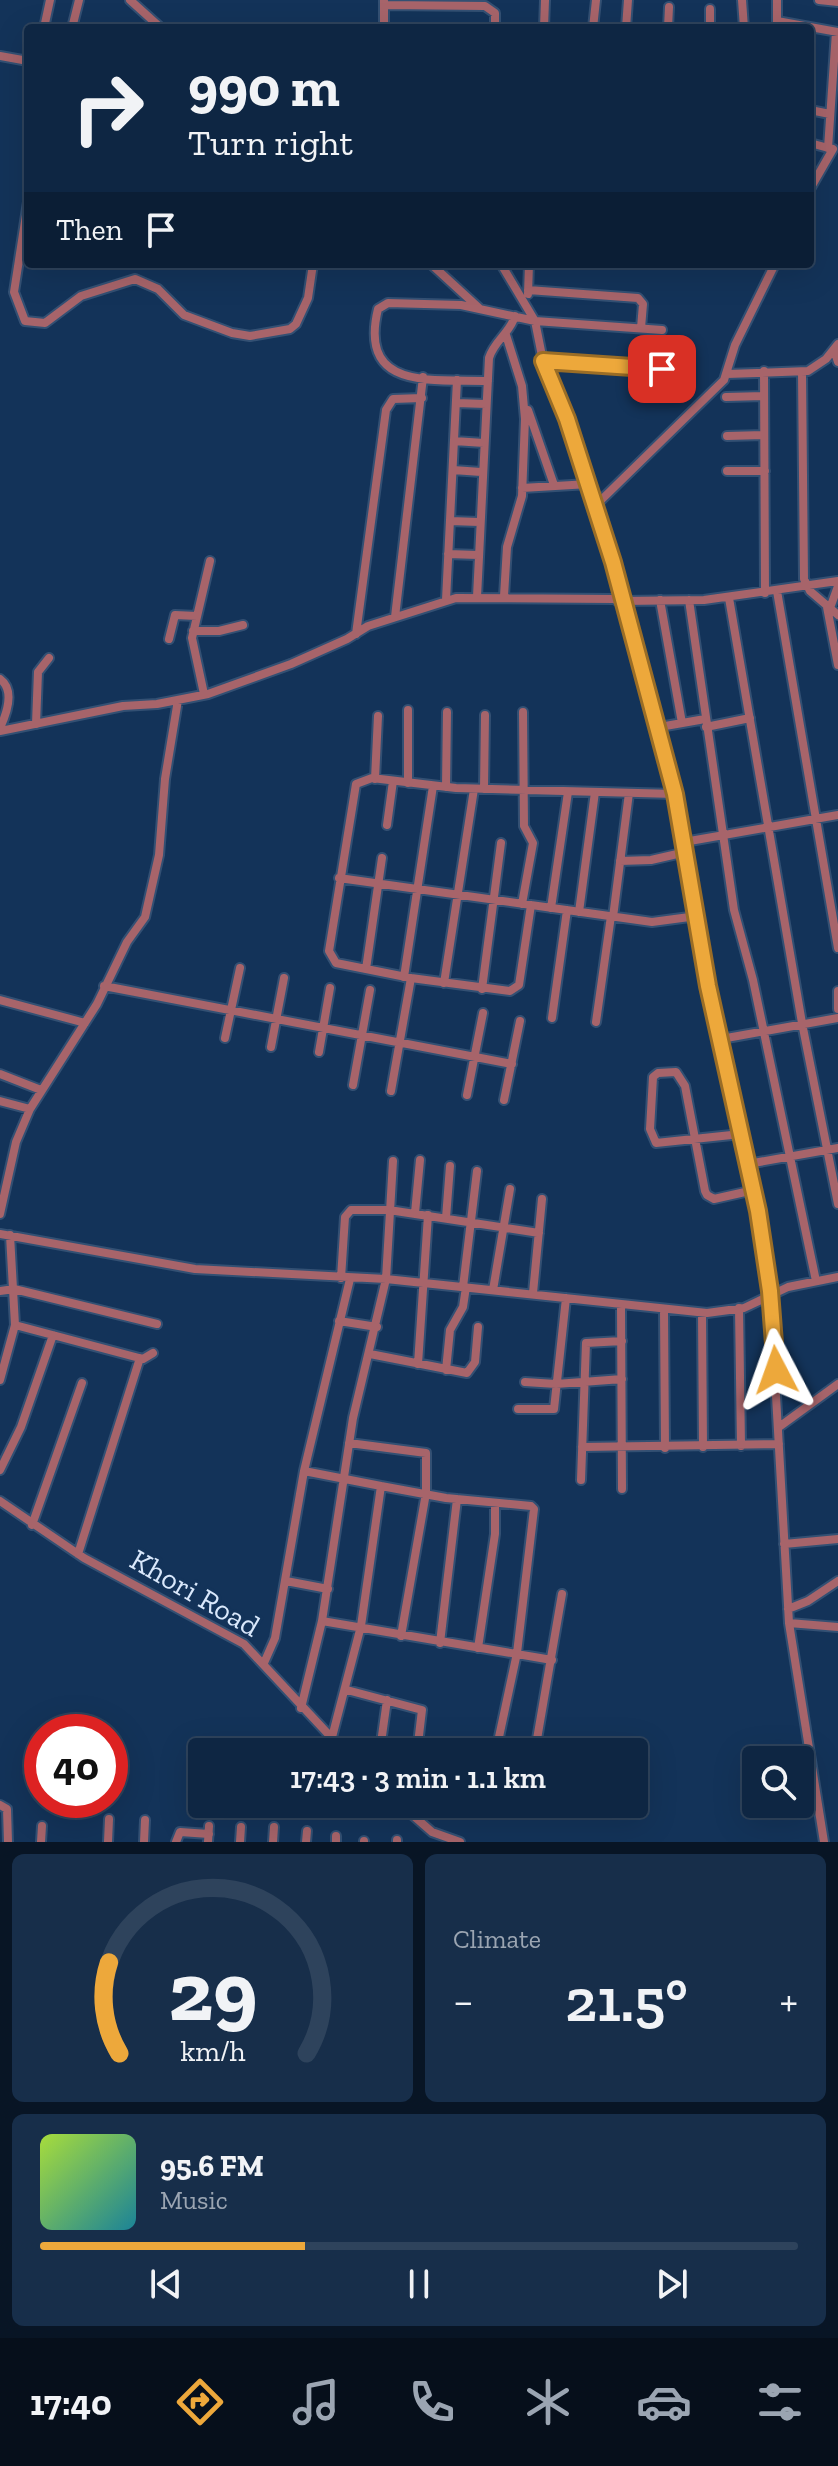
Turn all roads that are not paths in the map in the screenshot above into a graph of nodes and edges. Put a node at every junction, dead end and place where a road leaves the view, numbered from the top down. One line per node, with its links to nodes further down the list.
1 (50, 0): 14 (street)
2 (79, 0): 15 (street)
3 (130, 0): 16 (street)
4 (545, 0): 19 (street)
5 (596, 0): 20 (street)
6 (628, 0): 21 (street)
7 (742, 0): 24 (street)
8 (777, 0): 25 (street)
9 (819, 0): 11 (street)
10 (384, 2): 17 (street); 18 (street)
11 (838, 2)
12 (669, 7): 22 (street)
13 (710, 9): 23 (street)
14 (45, 24)
15 (73, 24)
16 (157, 24)
17 (384, 24)
18 (495, 24)
19 (544, 24)
20 (593, 24)
21 (626, 24)
22 (668, 24)
23 (710, 24)
24 (744, 24)
25 (777, 24)
26 (814, 29): 27 (street)
27 (837, 32): 31 (street)
28 (0, 56): 29 (street)
29 (24, 60)
30 (814, 111): 31 (street)
31 (830, 114): 32 (street)
32 (833, 149): 33 (street)
33 (814, 182)
34 (24, 228): 35 (street)
35 (312, 268)
36 (442, 268): 42 (street)
37 (503, 268): 41 (street)
38 (529, 268): 40 (street)
39 (773, 268): 54 (street)
40 (528, 290): 41 (street); 45 (street)
41 (527, 307): 44 (street)
42 (480, 308): 43 (street); 55 (street)
43 (515, 316): 44 (street); 47 (street)
44 (535, 321): 45 (street); 49 (street)
45 (641, 328): 46 (street)
46 (662, 330)
47 (506, 335): 57 (street); 61 (street)
48 (836, 347): 50 (street); 53 (street)
49 (543, 361): 51 (street); 72 (street)
50 (838, 362)
51 (662, 369)
52 (764, 371): 53 (street); 54 (street); 58 (street)
53 (802, 372): 82 (street)
54 (727, 374): 75 (street)
55 (423, 377): 56 (street); 60 (street)
56 (457, 380): 57 (street); 62 (street)
57 (488, 381): 63 (street)
58 (764, 396): 59 (street); 64 (street)
59 (726, 397)
60 (422, 398): 94 (street); 97 (street)
61 (525, 400): 73 (street); 74 (street)
62 (456, 403): 63 (street); 66 (street)
63 (486, 404): 67 (street)
64 (764, 435): 65 (street); 70 (street)
65 (727, 436)
66 (454, 441): 67 (street); 68 (street)
67 (484, 443): 71 (street)
68 (453, 470): 71 (street); 76 (street)
69 (727, 471): 70 (street)
70 (765, 471): 84 (street)
71 (481, 472): 77 (street)
72 (589, 484): 73 (street); 75 (street)
73 (554, 485): 74 (street)
74 (522, 488): 85 (street)
75 (594, 507): 91 (street)
76 (450, 521): 77 (street); 78 (street)
77 (479, 522): 79 (street)
78 (448, 554): 79 (street); 88 (street)
79 (478, 555): 86 (street)
80 (210, 561): 93 (street)
81 (838, 584): 82 (street); 92 (street)
82 (805, 586): 83 (street); 92 (street)
83 (777, 591): 84 (street); 127 (street)
84 (765, 593): 87 (street)
85 (504, 596): 86 (street); 91 (street)
86 (477, 597): 88 (street)
87 (729, 598): 90 (street); 109 (street)
88 (446, 600): 94 (street)
89 (660, 600): 90 (street); 91 (street); 110 (street)
90 (689, 600): 111 (street)
91 (621, 601): 113 (street)
92 (832, 610): 100 (street)
93 (197, 616): 96 (street); 98 (street)
94 (395, 617): 97 (street)
95 (243, 625): 96 (street)
96 (193, 631): 102 (street)
97 (356, 634): 102 (street)
98 (169, 639)
99 (49, 658): 112 (street)
100 (838, 665)
101 (0, 679): 114 (street)
102 (204, 694): 103 (street)
103 (178, 700): 112 (street); 152 (street)
104 (408, 710): 117 (street)
105 (447, 712): 119 (street)
106 (523, 712): 121 (street)
107 (485, 715): 120 (street)
108 (378, 716): 115 (street)
109 (750, 718): 111 (street); 129 (street)
110 (682, 723): 111 (street); 113 (street)
111 (706, 723): 130 (street)
112 (36, 724): 114 (street)
113 (654, 728): 125 (street)
114 (0, 730)
115 (375, 779): 116 (street); 135 (street)
116 (393, 781): 117 (street); 128 (street)
117 (408, 783): 118 (street)
118 (433, 786): 119 (street); 137 (street)
119 (446, 787): 120 (street)
120 (479, 789): 121 (street); 138 (street)
121 (525, 790): 122 (street); 140 (street)
122 (568, 792): 123 (street); 141 (street)
123 (595, 792): 124 (street); 143 (street)
124 (629, 793): 125 (street); 134 (street)
125 (675, 794): 132 (street)
126 (838, 815): 127 (street)
127 (816, 819): 129 (street); 146 (street)
128 (387, 825)
129 (769, 828): 130 (street); 167 (street)
130 (722, 835): 132 (street); 169 (street)
131 (501, 843): 139 (street)
132 (685, 847): 134 (street); 145 (street)
133 (382, 858): 136 (street)
134 (620, 861): 144 (street)
135 (339, 878): 136 (street); 148 (street)
136 (378, 883): 137 (street); 148 (street)
137 (416, 888): 138 (street); 149 (street)
138 (459, 895): 139 (street); 151 (street)
139 (493, 900): 140 (street); 154 (street)
140 (526, 905): 141 (street); 154 (street)
141 (551, 908): 142 (street)
142 (567, 910): 143 (street); 161 (street)
143 (579, 912): 144 (street)
144 (612, 916): 145 (street); 165 (street)
145 (697, 916): 172 (street)
146 (838, 948)
147 (240, 968): 159 (street)
148 (366, 969): 149 (street)
149 (407, 977): 151 (street); 173 (street)
150 (284, 978): 163 (street)
151 (444, 983): 154 (street)
152 (104, 986): 159 (street); 166 (street)
153 (330, 988): 168 (street)
154 (482, 989)
155 (370, 990): 170 (street)
156 (838, 991): 158 (street)
157 (0, 1000): 166 (street)
158 (838, 1009)
159 (232, 1011): 163 (street); 171 (street)
160 (483, 1013): 176 (street)
161 (552, 1018)
162 (838, 1018): 167 (street)
163 (277, 1019): 168 (street); 174 (street)
164 (520, 1021): 177 (street)
165 (596, 1022)
166 (85, 1023): 180 (street)
167 (802, 1023): 169 (street); 189 (street)
168 (324, 1028): 170 (street); 175 (street)
169 (763, 1031): 172 (street); 190 (street)
170 (362, 1035): 173 (street); 179 (street)
171 (225, 1038)
172 (721, 1039): 186 (street)
173 (401, 1043): 176 (street); 181 (street)
174 (271, 1047)
175 (319, 1052)
176 (475, 1057): 177 (street); 182 (street)
177 (512, 1064): 183 (street)
178 (0, 1074): 180 (street)
179 (353, 1085)
180 (41, 1090): 185 (street)
181 (391, 1091)
182 (467, 1095)
183 (504, 1100)
184 (0, 1101): 185 (street)
185 (30, 1109): 196 (street)
186 (741, 1134): 187 (street); 193 (street)
187 (695, 1141): 187 (street); 198 (street)
188 (838, 1148): 189 (street)
189 (826, 1150): 190 (street); 200 (street)
190 (790, 1157): 193 (street); 214 (street)
191 (420, 1160): 202 (street)
192 (393, 1161): 201 (street)
193 (748, 1164): 198 (street)
194 (450, 1166): 205 (street)
195 (477, 1171): 206 (street)
196 (4, 1177): 203 (street)
197 (510, 1189): 207 (street)
198 (754, 1190): 221 (street)
199 (542, 1199): 208 (street)
200 (838, 1204)
201 (389, 1210): 202 (street); 212 (street); 213 (street)
202 (415, 1213): 204 (street)
203 (0, 1214)
204 (428, 1215): 205 (street); 215 (street)
205 (446, 1218): 206 (street)
206 (471, 1221): 207 (street); 216 (street)
207 (503, 1227): 208 (street); 218 (street)
208 (539, 1233): 220 (street)
209 (0, 1234): 210 (street)
210 (10, 1235): 212 (street); 217 (street)
211 (838, 1277): 214 (street)
212 (345, 1279): 213 (street); 227 (street)
213 (386, 1279): 215 (street); 230 (street)
214 (816, 1281): 221 (street)
215 (426, 1283): 216 (street); 237 (street)
216 (464, 1287): 218 (street); 238 (street)
217 (14, 1289): 219 (street); 228 (street); 229 (street)
218 (493, 1290): 220 (street)
219 (0, 1291)
220 (533, 1293): 222 (street)
221 (771, 1297): 224 (street); 247 (street)
222 (566, 1298): 223 (street); 244 (street)
223 (621, 1306): 225 (street); 233 (street)
224 (739, 1308): 226 (street); 250 (street)
225 (664, 1310): 226 (street); 254 (street)
226 (702, 1313): 252 (street)
227 (339, 1321): 230 (street); 256 (street)
228 (157, 1324)
229 (15, 1325): 232 (street); 240 (street)
230 (377, 1327): 235 (street)
231 (478, 1327): 238 (street)
232 (53, 1335): 236 (street); 255 (street)
233 (622, 1341): 239 (street); 242 (street)
234 (153, 1353): 236 (street)
235 (370, 1354): 237 (street); 248 (street)
236 (140, 1358): 268 (street)
237 (418, 1364): 238 (street)
238 (446, 1370)
239 (622, 1379): 242 (street); 253 (street)
240 (0, 1380)
241 (525, 1382): 244 (street)
242 (585, 1382): 244 (street); 251 (street)
243 (82, 1383): 265 (street)
244 (556, 1384): 246 (street)
245 (838, 1384): 247 (street)
246 (518, 1409)
247 (779, 1427): 249 (street)
248 (349, 1443): 257 (street); 261 (street)
249 (779, 1444): 250 (street); 267 (street)
250 (741, 1446): 252 (street)
251 (582, 1447): 253 (street); 258 (street)
252 (703, 1447): 254 (street)
253 (622, 1448): 254 (street); 260 (street)
254 (665, 1448)
255 (0, 1470)
256 (304, 1471): 257 (street); 269 (street)
257 (344, 1479): 259 (street); 271 (street)
258 (581, 1480)
259 (381, 1486): 261 (street); 276 (street)
260 (622, 1489)
261 (426, 1493): 262 (street); 278 (street)
262 (457, 1499): 264 (street); 279 (street)
263 (0, 1501): 265 (street, Khori Road)
264 (495, 1504): 280 (street); 281 (street)
265 (32, 1525): 268 (street, Khori Road)
266 (838, 1539): 267 (street)
267 (784, 1544): 273 (street)
268 (78, 1554): 283 (street, Khori Road)
269 (286, 1581): 271 (street); 283 (street)
270 (838, 1581): 273 (street)
271 (328, 1589): 274 (street)
272 (562, 1594): 282 (street)
273 (788, 1609): 275 (street)
274 (322, 1621): 276 (street); 286 (street)
275 (789, 1623): 277 (street); 311 (street)
276 (361, 1626): 278 (street); 284 (street)
277 (838, 1627)
278 (401, 1636): 279 (street)
279 (440, 1643): 280 (street)
280 (478, 1648): 281 (street)
281 (517, 1653): 282 (street); 282 (street)
282 (552, 1660)
283 (264, 1663): 286 (street, Khori Road)
284 (347, 1690): 285 (street); 288 (street)
285 (387, 1700): 289 (street); 290 (street)
286 (301, 1708): 287 (street, Khori Road)
287 (328, 1738)
288 (332, 1738)
289 (382, 1738)
290 (419, 1738)
291 (0, 1805): 301 (street)
292 (419, 1818): 299 (street)
293 (109, 1819): 303 (street)
294 (145, 1820): 304 (street)
295 (42, 1826): 302 (street)
296 (241, 1827): 306 (street)
297 (274, 1827): 307 (street)
298 (307, 1831): 308 (street)
299 (432, 1832): 309 (street); 310 (street)
300 (209, 1834): 305 (street)
301 (8, 1842)
302 (41, 1842)
303 (108, 1842)
304 (144, 1842)
305 (176, 1842)
306 (240, 1842)
307 (273, 1842)
308 (306, 1842)
309 (430, 1842)
310 (460, 1842)
311 (824, 1842)

